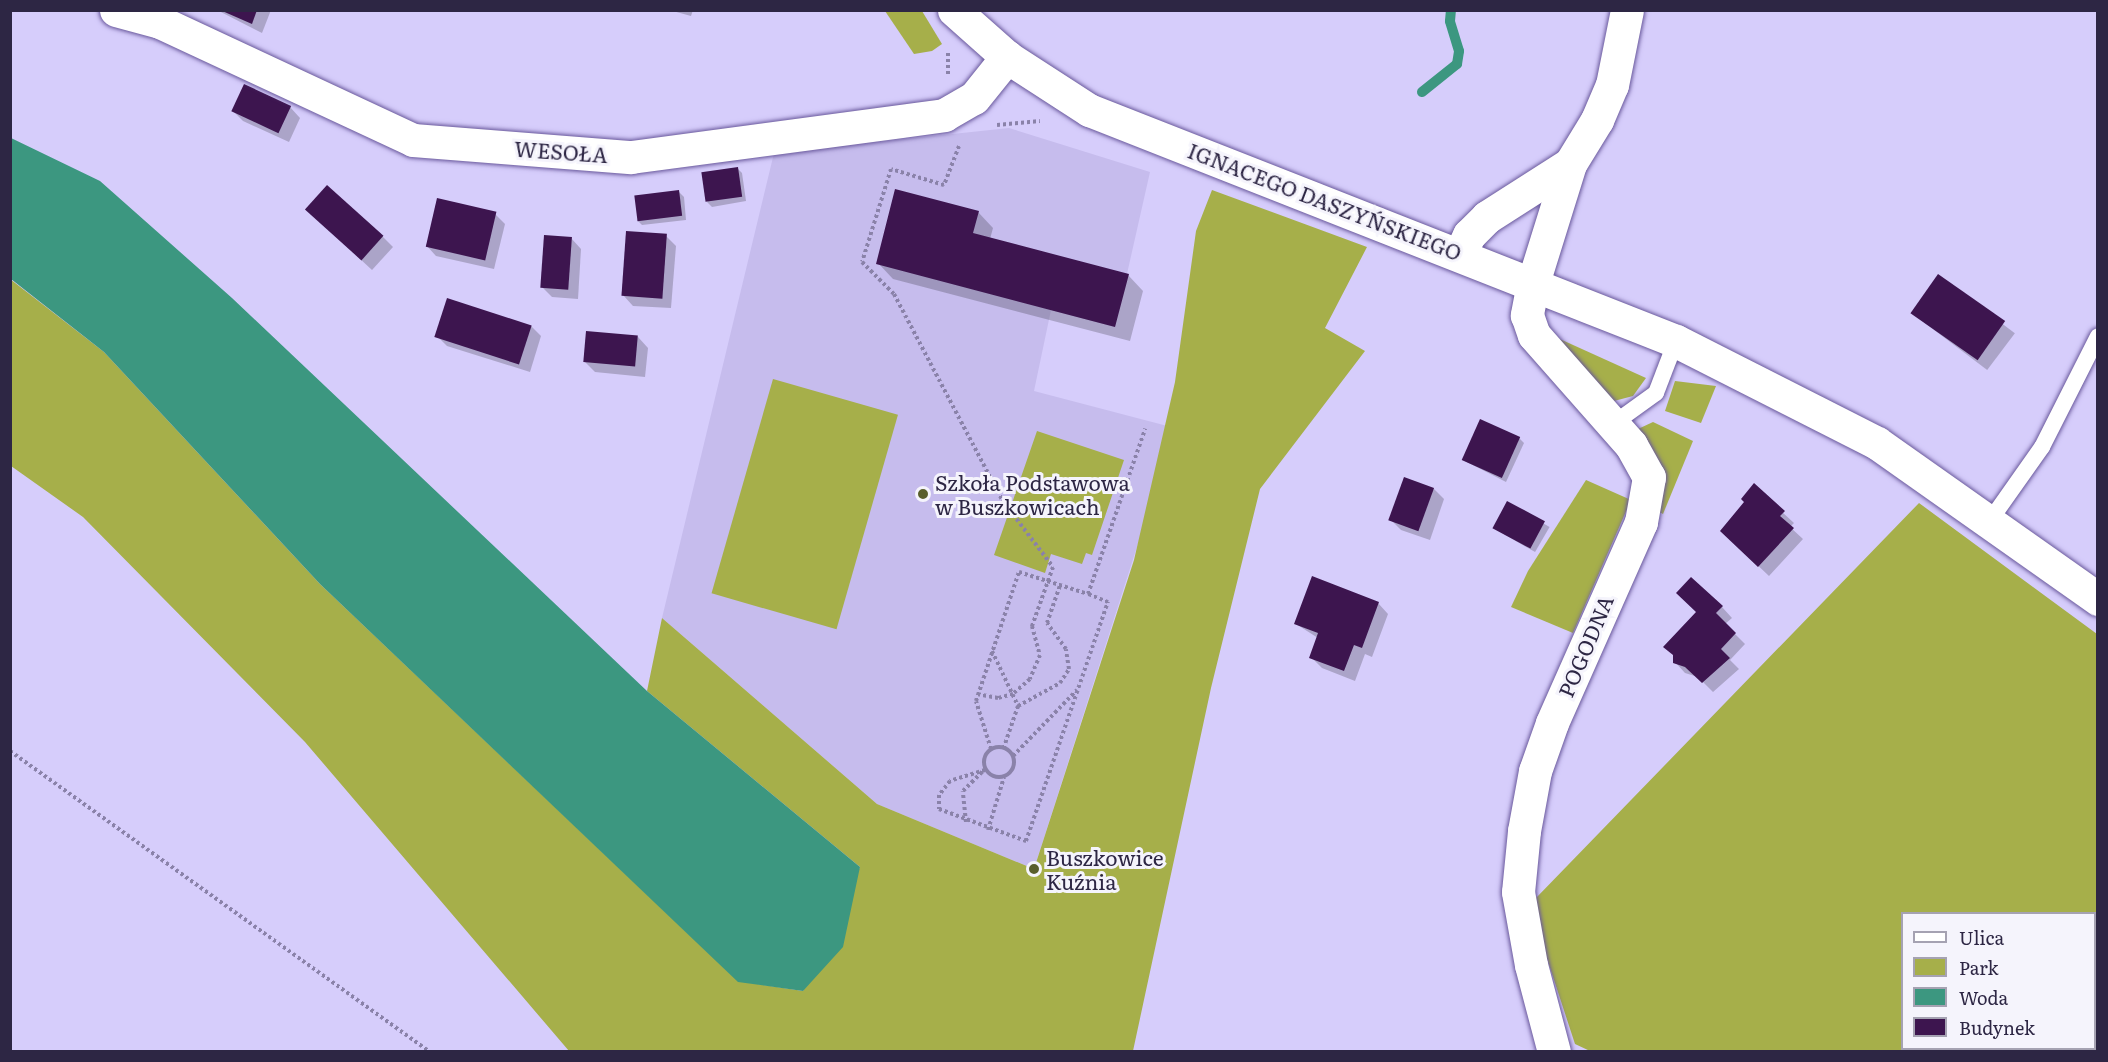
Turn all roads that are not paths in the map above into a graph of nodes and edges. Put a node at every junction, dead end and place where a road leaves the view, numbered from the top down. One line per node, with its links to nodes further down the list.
1 (116, 10): 4 (street, WESOŁA)
2 (954, 10): 4 (street, IGNACEGO DASZYŃSKIEGO)
3 (1627, 10): 5 (street)
4 (1007, 57): 6 (street, IGNACEGO DASZYŃSKIEGO)
5 (1570, 164): 6 (street); 7 (street, POGODNA)
6 (1460, 254): 7 (street, IGNACEGO DASZYŃSKIEGO)
7 (1533, 283): 9 (street, IGNACEGO DASZYŃSKIEGO); 10 (street, POGODNA)
8 (2097, 336): 11 (lane)
9 (1676, 341): 10 (lane); 11 (street, IGNACEGO DASZYŃSKIEGO)
10 (1612, 424): 13 (street, POGODNA)
11 (1989, 522): 12 (street, IGNACEGO DASZYŃSKIEGO)
12 (2097, 599)
13 (1554, 1052)

